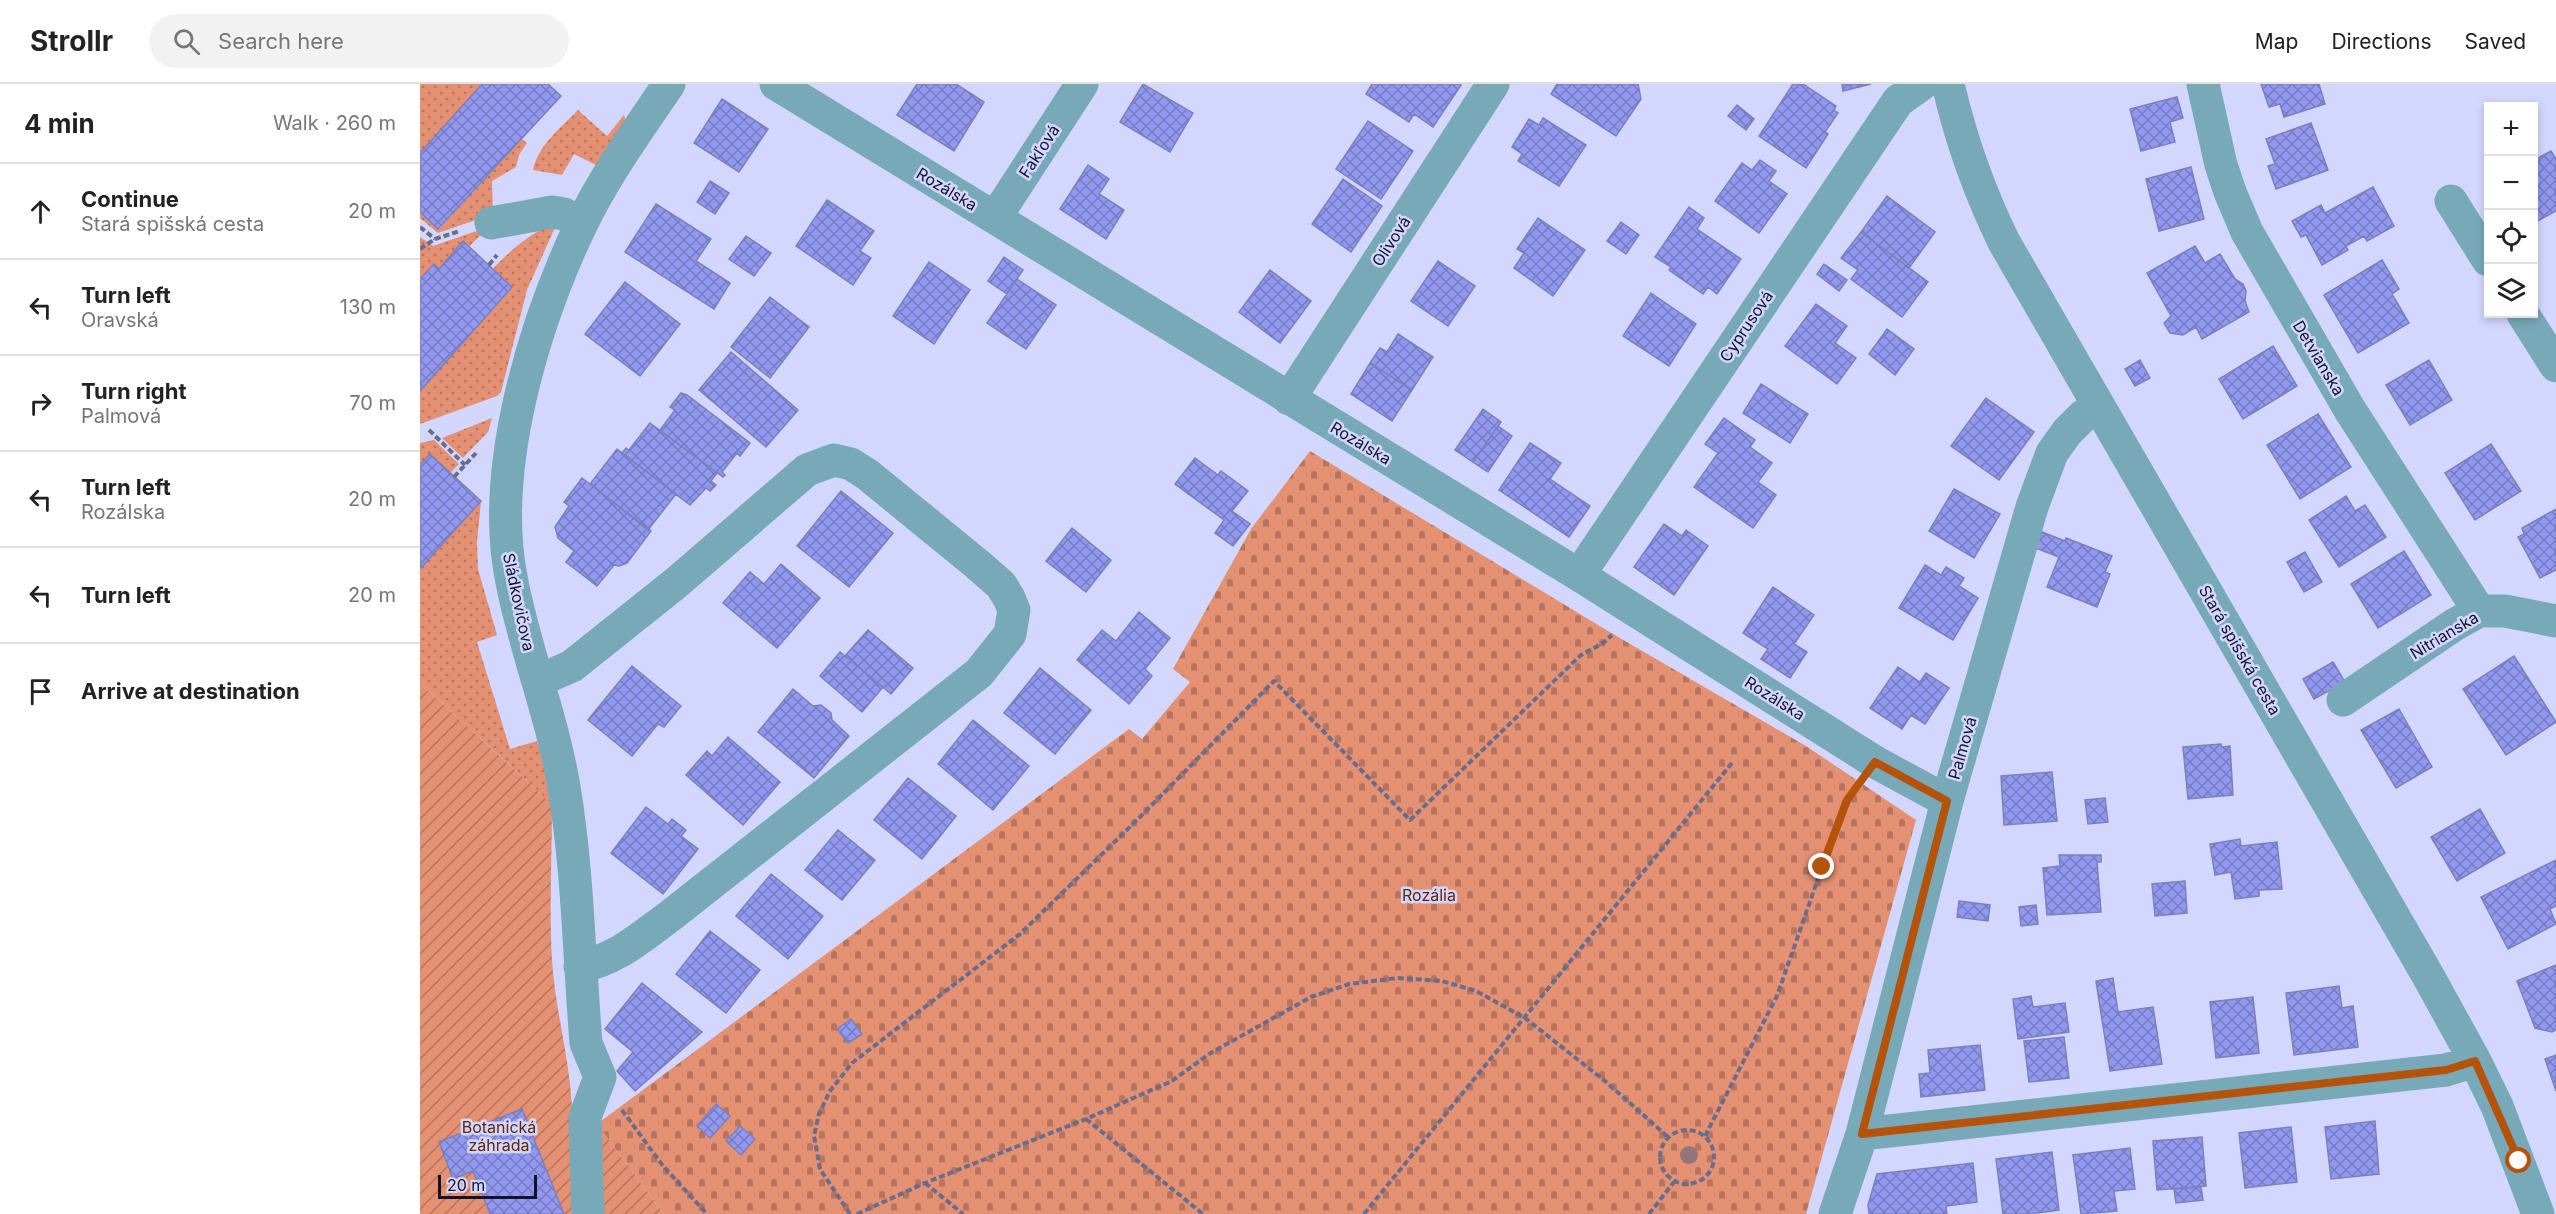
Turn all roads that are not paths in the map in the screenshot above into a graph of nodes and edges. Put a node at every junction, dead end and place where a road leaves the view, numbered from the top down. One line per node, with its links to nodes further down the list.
1 (669, 84): 11 (street, Sládkovičova)
2 (776, 84): 9 (street, Rozálska)
3 (1082, 84): 9 (street, Fakľová)
4 (1493, 84): 15 (street, Olivová)
5 (1922, 84): 17 (street, Cyprusová)
6 (1948, 84): 16 (street, Stará spišská cesta)
7 (2204, 84): 18 (street, Detvianska)
8 (2451, 201): 12 (street)
9 (996, 218): 15 (street, Rozálska)
10 (491, 223): 11 (street)
11 (581, 224): 20 (street, Sládkovičova)
12 (2484, 254)
13 (2526, 318): 14 (street)
14 (2556, 366)
15 (1289, 399): 17 (street, Rozálska)
16 (2099, 407): 22 (street, Palmová); 24 (street, Stará spišská cesta)
17 (1579, 575): 22 (street, Rozálska)
18 (2479, 611): 19 (street, Nitrianska); 21 (street, Nitrianska)
19 (2556, 621)
20 (538, 681): 23 (street, Sládkovičova); 23 (street)
21 (2343, 700)
22 (1947, 801): 25 (street, Palmová)
23 (580, 967): 26 (street, Sládkovičova)
24 (2475, 1061): 25 (street); 28 (street, Stará spišská cesta)
25 (1862, 1134): 27 (street, Palmová)
26 (588, 1214)
27 (1835, 1214)
28 (2538, 1214)

